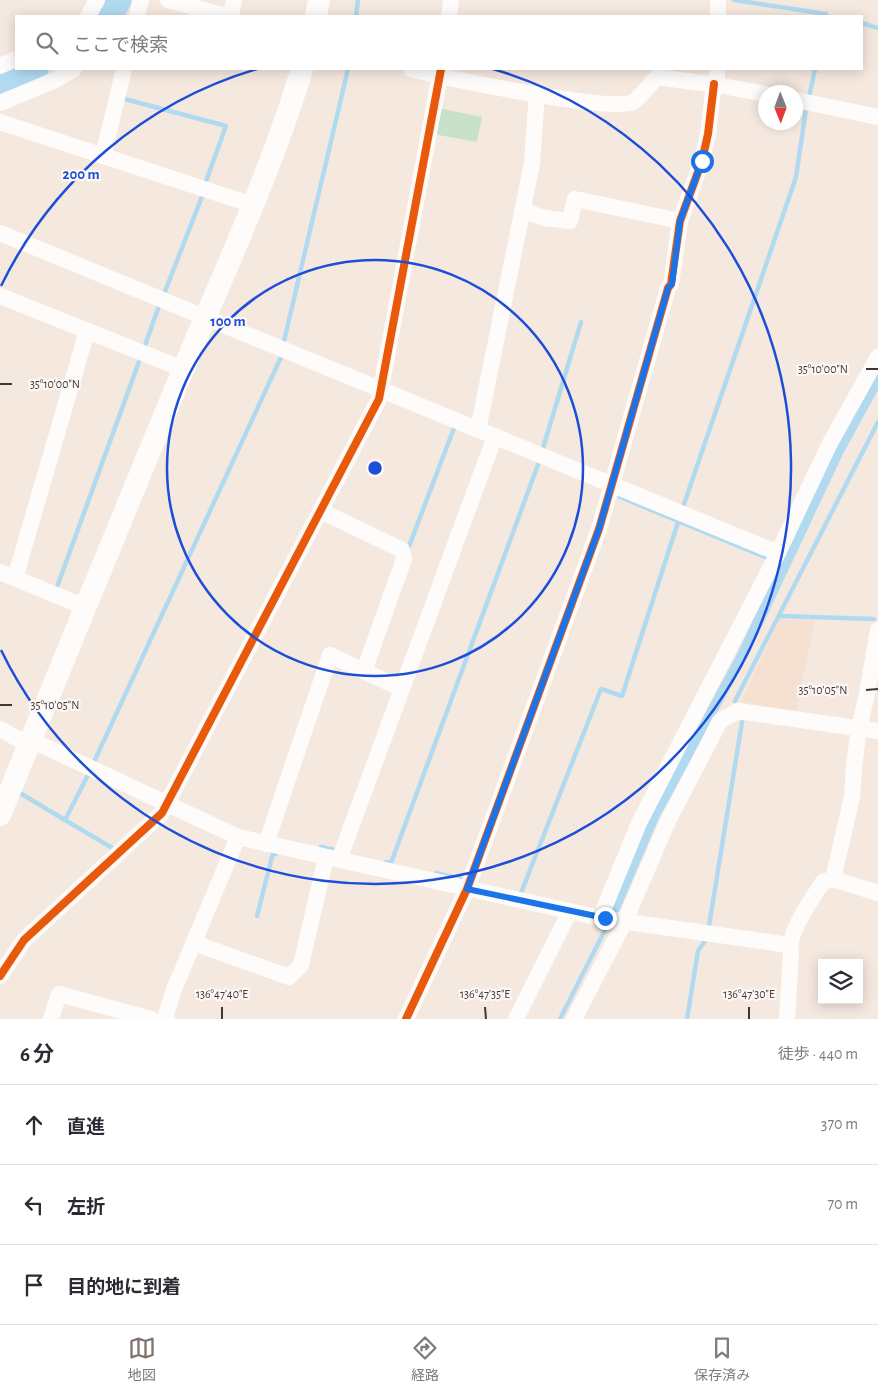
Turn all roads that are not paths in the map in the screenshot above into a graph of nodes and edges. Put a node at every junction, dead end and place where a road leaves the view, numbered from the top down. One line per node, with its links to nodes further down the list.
1 (98, 0): 7 (street)
2 (168, 0): 8 (street)
3 (234, 0): 9 (street)
4 (319, 0): 10 (street)
5 (451, 0): 11 (street)
6 (718, 0): 12 (street)
7 (89, 15)
8 (221, 15)
9 (232, 15)
10 (316, 15)
11 (449, 15)
12 (718, 15)
13 (15, 60): 14 (street)
14 (0, 66)
15 (72, 70): 24 (street)
16 (124, 70): 27 (street)
17 (302, 70): 28 (street)
18 (418, 70): 19 (street)
19 (441, 73): 22 (street); 37 (street)
20 (716, 79): 21 (street); 22 (street); 30 (street)
21 (758, 92)
22 (537, 94): 29 (street)
23 (803, 101): 25 (street)
24 (0, 104)
25 (878, 117)
26 (0, 122): 27 (street)
27 (103, 156): 28 (street)
28 (253, 205): 33 (street)
29 (522, 210): 30 (street); 38 (street)
30 (680, 221): 40 (street)
31 (0, 233): 33 (street)
32 (0, 296): 34 (street)
33 (206, 318): 36 (street); 37 (street)
34 (87, 331): 36 (street); 43 (street)
35 (878, 357): 42 (street)
36 (183, 369): 44 (street)
37 (381, 390): 38 (street); 41 (street)
38 (478, 430): 39 (street)
39 (495, 436): 40 (street); 47 (street)
40 (611, 484): 42 (street); 58 (street)
41 (321, 511): 46 (street); 52 (street)
42 (778, 553): 61 (street)
43 (8, 575): 44 (street)
44 (86, 607): 51 (street)
45 (878, 630): 48 (street)
46 (364, 670): 47 (street); 55 (street)
47 (402, 689): 56 (street)
48 (859, 728): 50 (street); 57 (street); 61 (street)
49 (0, 729): 51 (street)
50 (878, 731)
51 (30, 742): 52 (street); 53 (street)
52 (167, 804): 54 (street); 64 (street)
53 (0, 815)
54 (238, 837): 55 (street); 62 (street)
55 (266, 844): 56 (street)
56 (332, 859): 58 (street); 62 (street)
57 (833, 879): 59 (street); 63 (street)
58 (467, 889): 60 (street); 68 (street)
59 (878, 893)
60 (570, 911): 61 (street); 69 (street)
61 (612, 919): 63 (street); 70 (street)
62 (194, 943): 67 (street)
63 (789, 945): 71 (street)
64 (0, 976)
65 (51, 1019): 66 (street)
66 (151, 1019)
67 (167, 1019)
68 (406, 1019)
69 (516, 1019)
70 (574, 1019)
71 (787, 1019)

